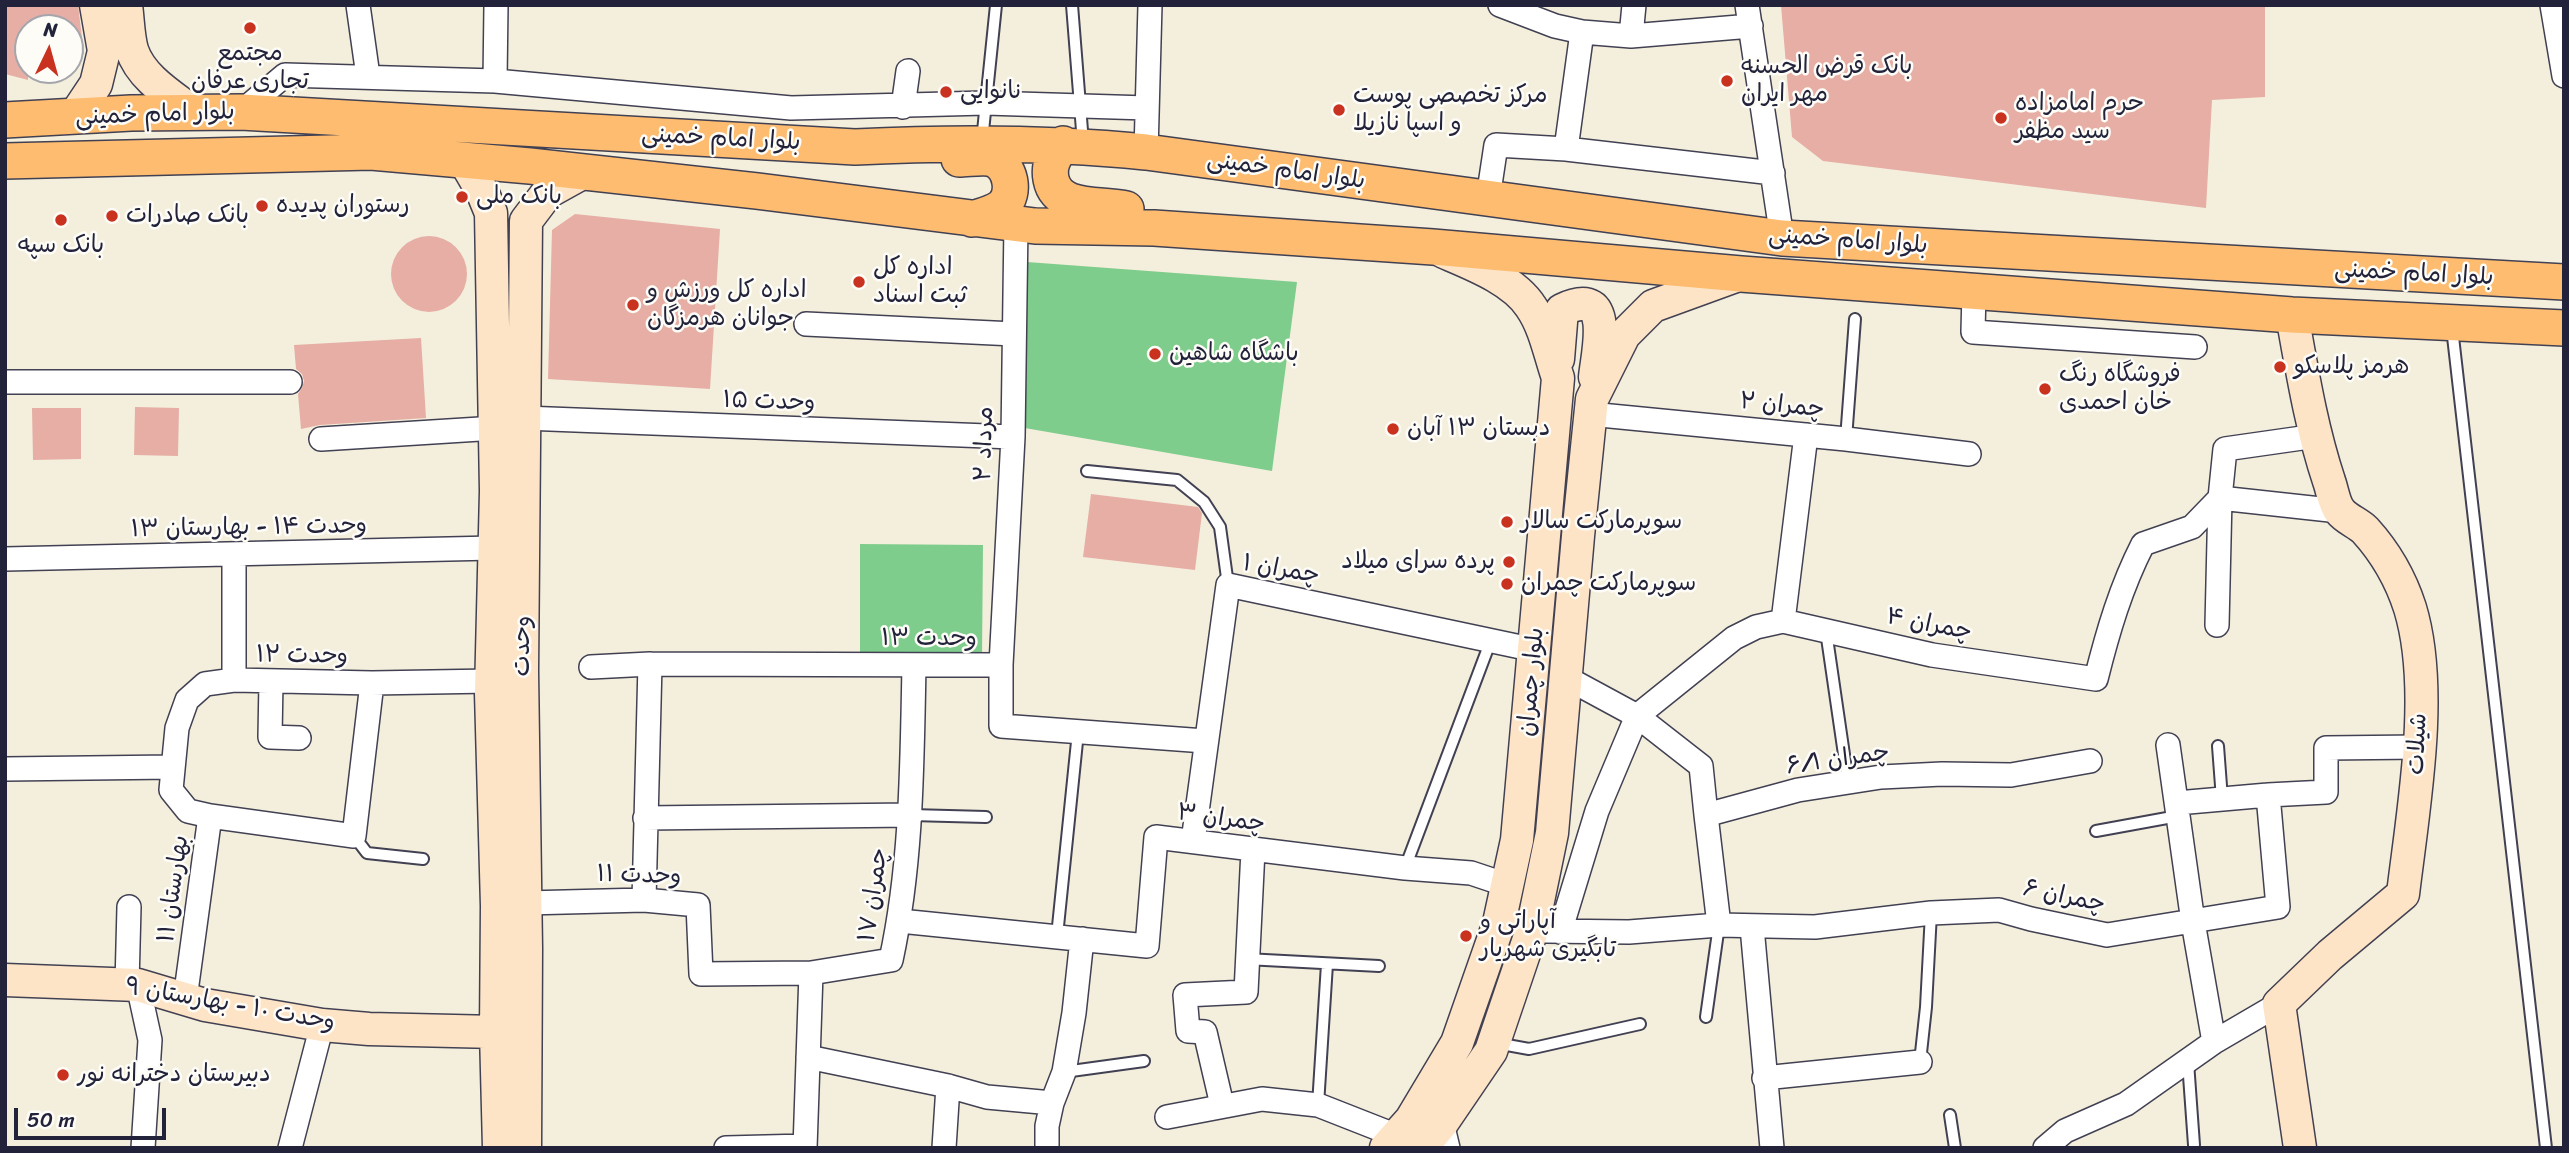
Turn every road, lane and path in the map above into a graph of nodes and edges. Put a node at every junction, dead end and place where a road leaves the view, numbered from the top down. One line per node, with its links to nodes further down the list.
1 (96, 5): 25 (street)
2 (125, 5): 24 (street)
3 (358, 5): 15 (street)
4 (496, 5): 17 (street)
5 (996, 5): 18 (lane)
6 (1072, 5): 19 (lane)
7 (1150, 5): 21 (street)
8 (1500, 5): 12 (street)
9 (1634, 5): 13 (street)
10 (2552, 5): 16 (street)
11 (1749, 15): 13 (street); 36 (street)
12 (1582, 32): 13 (street); 31 (street)
13 (1631, 36)
14 (908, 71): 20 (street)
15 (368, 76): 17 (street); 23 (street)
16 (2564, 76)
17 (495, 81): 22 (street)
18 (986, 103): 19 (street); 20 (street); 27 (lane)
19 (1081, 106): 21 (street); 29 (lane)
20 (903, 107): 22 (street)
21 (1147, 107): 32 (street)
22 (791, 108): 28 (street)
23 (241, 112): 24 (main road, بلوار امام خمینی); 28 (main road, بلوار امام خمینی)
24 (194, 113): 25 (main road, بلوار امام خمینی)
25 (74, 117): 26 (main road, بلوار امام خمینی)
26 (5, 120)
27 (982, 144): 29 (main road, بلوار امام خمینی); 30 (main road, بلوار امام خمینی)
28 (820, 145): 30 (main road, بلوار امام خمینی)
29 (1073, 145): 32 (main road, بلوار امام خمینی); 42 (main road)
30 (855, 147): 39 (main road)
31 (1566, 149): 36 (street); 37 (street)
32 (1146, 152): 37 (main road, بلوار امام خمینی)
33 (464, 160): 34 (main road, بلوار امام خمینی); 35 (main road, بلوار امام خمینی); 38 (street, وحدت)
34 (5, 161)
35 (584, 172): 39 (main road, بلوار امام خمینی); 40 (street)
36 (1773, 173): 43 (street)
37 (1488, 198): 43 (main road, بلوار امام خمینی)
38 (491, 213): 40 (street); 59 (street, وحدت)
39 (972, 219): 41 (main road, بلوار امام خمینی)
40 (526, 221): 59 (street, وحدت)
41 (1016, 224): 42 (main road, بلوار امام خمینی); 53 (street, مرداد ۲)
42 (1154, 228): 44 (main road, بلوار امام خمینی)
43 (1782, 238): 46 (main road, بلوار امام خمینی)
44 (1433, 247): 45 (main road, بلوار امام خمینی); 55 (street, بلوار چمران)
45 (1741, 274): 47 (main road, بلوار امام خمینی); 58 (street, بلوار چمران)
46 (2564, 282)
47 (1974, 291): 48 (main road, بلوار امام خمینی); 54 (street)
48 (2292, 315): 50 (main road, بلوار امام خمینی); 61 (street)
49 (1855, 319): 64 (lane)
50 (2451, 322): 52 (main road, بلوار امام خمینی); 167 (lane)
51 (806, 324): 53 (street)
52 (2564, 328)
53 (1014, 334): 62 (street, مرداد ۲)
54 (2195, 347)
55 (1558, 378): 58 (street); 77 (street, بلوار چمران)
56 (5, 382): 57 (street)
57 (290, 382)
58 (1591, 407): 60 (street, چمران ۲); 82 (street, بلوار چمران)
59 (510, 423): 62 (street, وحدت ۱۵); 63 (street, وحدت ۱۵); 69 (street, وحدت); 114 (street, وحدت)
60 (1806, 435): 64 (street, چمران ۲); 73 (street)
61 (2316, 436): 67 (street); 68 (street)
62 (1013, 437): 80 (street, مرداد ۲)
63 (321, 439)
64 (1846, 439): 65 (street, چمران ۲)
65 (1969, 454)
66 (1087, 471): 72 (lane)
67 (2220, 498): 68 (street); 74 (street); 75 (street, چمران ۴)
68 (2339, 511): 93 (street, شیلات)
69 (493, 548): 70 (street, وحدت ۱۴ - بهارستان ۱۳); 85 (street, وحدت)
70 (234, 555): 71 (street, وحدت ۱۴ - بهارستان ۱۳); 83 (street)
71 (5, 559)
72 (1228, 584): 76 (street, چمران ۱); 90 (street, چمران ۱)
73 (1783, 621): 75 (street, چمران ۴); 87 (street, چمران ۴)
74 (2217, 625)
75 (1826, 631): 97 (lane)
76 (1491, 640): 77 (street, چمران ۱); 111 (lane)
77 (1535, 650): 112 (street, بلوار چمران)
78 (650, 664): 79 (street, وحدت ۱۳); 81 (street, وحدت ۱۳); 105 (street)
79 (914, 665): 80 (street, وحدت ۱۳); 101 (street, چمران ۱۷)
80 (1001, 665): 88 (street, وحدت ۱۳)
81 (591, 667)
82 (1565, 677): 87 (street); 122 (street, بلوار چمران)
83 (234, 680): 84 (street, وحدت ۱۲); 95 (street, وحدت ۱۲)
84 (271, 681): 86 (street, وحدت ۱۲); 89 (street)
85 (491, 681): 86 (street, وحدت ۱۲); 136 (street, وحدت)
86 (372, 683): 107 (street)
87 (1637, 716): 102 (street); 122 (street, چمران ۴)
88 (1078, 732): 90 (street, وحدت ۱۳); 123 (lane)
89 (299, 738)
90 (1205, 741): 108 (street, چمران ۱)
91 (2168, 745): 100 (street)
92 (2218, 746): 99 (lane)
93 (2420, 747): 98 (street); 132 (street, شیلات)
94 (2090, 761): 97 (street, چمران ۶/۱)
95 (173, 767): 96 (street); 103 (street, بهارستان ۱۱)
96 (5, 769)
97 (1848, 782): 102 (street, چمران ۶/۱)
98 (2268, 795): 99 (street); 118 (street, چمران ۶)
99 (2222, 799): 100 (street)
100 (2178, 810): 106 (lane); 118 (street)
101 (911, 815): 104 (lane); 105 (street); 117 (street, چمران ۱۷)
102 (1706, 815): 120 (street)
103 (210, 816): 107 (street); 131 (street, بهارستان ۱۱)
104 (986, 817)
105 (645, 818): 113 (street)
106 (2096, 831)
107 (354, 836): 110 (lane)
108 (1193, 841): 109 (street, چمران ۳); 124 (street, چمران ۳)
109 (1253, 850): 111 (street, چمران ۳); 125 (street)
110 (422, 859)
111 (1405, 868): 112 (street, چمران ۳)
112 (1507, 885): 119 (street, بلوار چمران)
113 (644, 900): 114 (street, وحدت ۱۱); 128 (street, وحدت ۱۱)
114 (526, 902): 145 (street, وحدت)
115 (129, 907): 130 (street)
116 (1931, 913): 118 (street, چمران ۶); 121 (street, چمران ۶); 141 (lane)
117 (900, 921): 123 (street, چمران ۳); 128 (street, چمران ۱۷)
118 (2193, 922): 138 (street)
119 (1499, 923): 122 (street); 153 (street, بلوار چمران)
120 (1719, 925): 121 (street, چمران ۶); 122 (street, چمران ۶); 133 (lane)
121 (1752, 927): 144 (street)
122 (1546, 931): 137 (street, بلوار چمران)
123 (1058, 936): 124 (street, چمران ۳)
124 (1082, 939): 143 (street)
125 (1246, 959): 126 (lane); 148 (street)
126 (1327, 964): 127 (lane); 149 (lane)
127 (1379, 966)
128 (811, 973): 139 (street)
129 (5, 980): 130 (street, وحدت ۱۰ - بهارستان ۹)
130 (133, 985): 131 (street, وحدت ۱۰ - بهارستان ۹); 156 (street)
131 (186, 999): 135 (street, وحدت ۱۰ - بهارستان ۹)
132 (2279, 1003): 138 (street); 166 (street)
133 (1706, 1017)
134 (1640, 1024): 137 (lane)
135 (322, 1025): 136 (street, وحدت ۱۰ - بهارستان ۹); 157 (street)
136 (496, 1032): 145 (street, وحدت)
137 (1493, 1042): 152 (street, بلوار چمران)
138 (2214, 1042): 142 (street)
139 (808, 1057): 146 (street); 155 (street)
140 (1144, 1060): 143 (lane)
141 (1920, 1062): 144 (street)
142 (2188, 1062): 154 (lane); 165 (street)
143 (1064, 1072): 147 (street)
144 (1764, 1078): 163 (street)
145 (511, 1081): 158 (street, وحدت); 159 (street, وحدت)
146 (947, 1086): 147 (street); 161 (street)
147 (1052, 1102): 162 (street)
148 (1222, 1105): 149 (street); 151 (street)
149 (1318, 1105): 153 (street)
150 (1950, 1115): 164 (lane)
151 (1167, 1117)
152 (1445, 1135): 153 (street, بلوار چمران)
153 (1402, 1144)
154 (2194, 1145)
155 (805, 1147): 160 (street)
156 (144, 1148)
157 (290, 1148)
158 (499, 1148)
159 (525, 1148)
160 (726, 1148)
161 (944, 1148)
162 (1047, 1148)
163 (1772, 1148)
164 (1955, 1148)
165 (2045, 1148)
166 (2300, 1148)
167 (2546, 1148)

